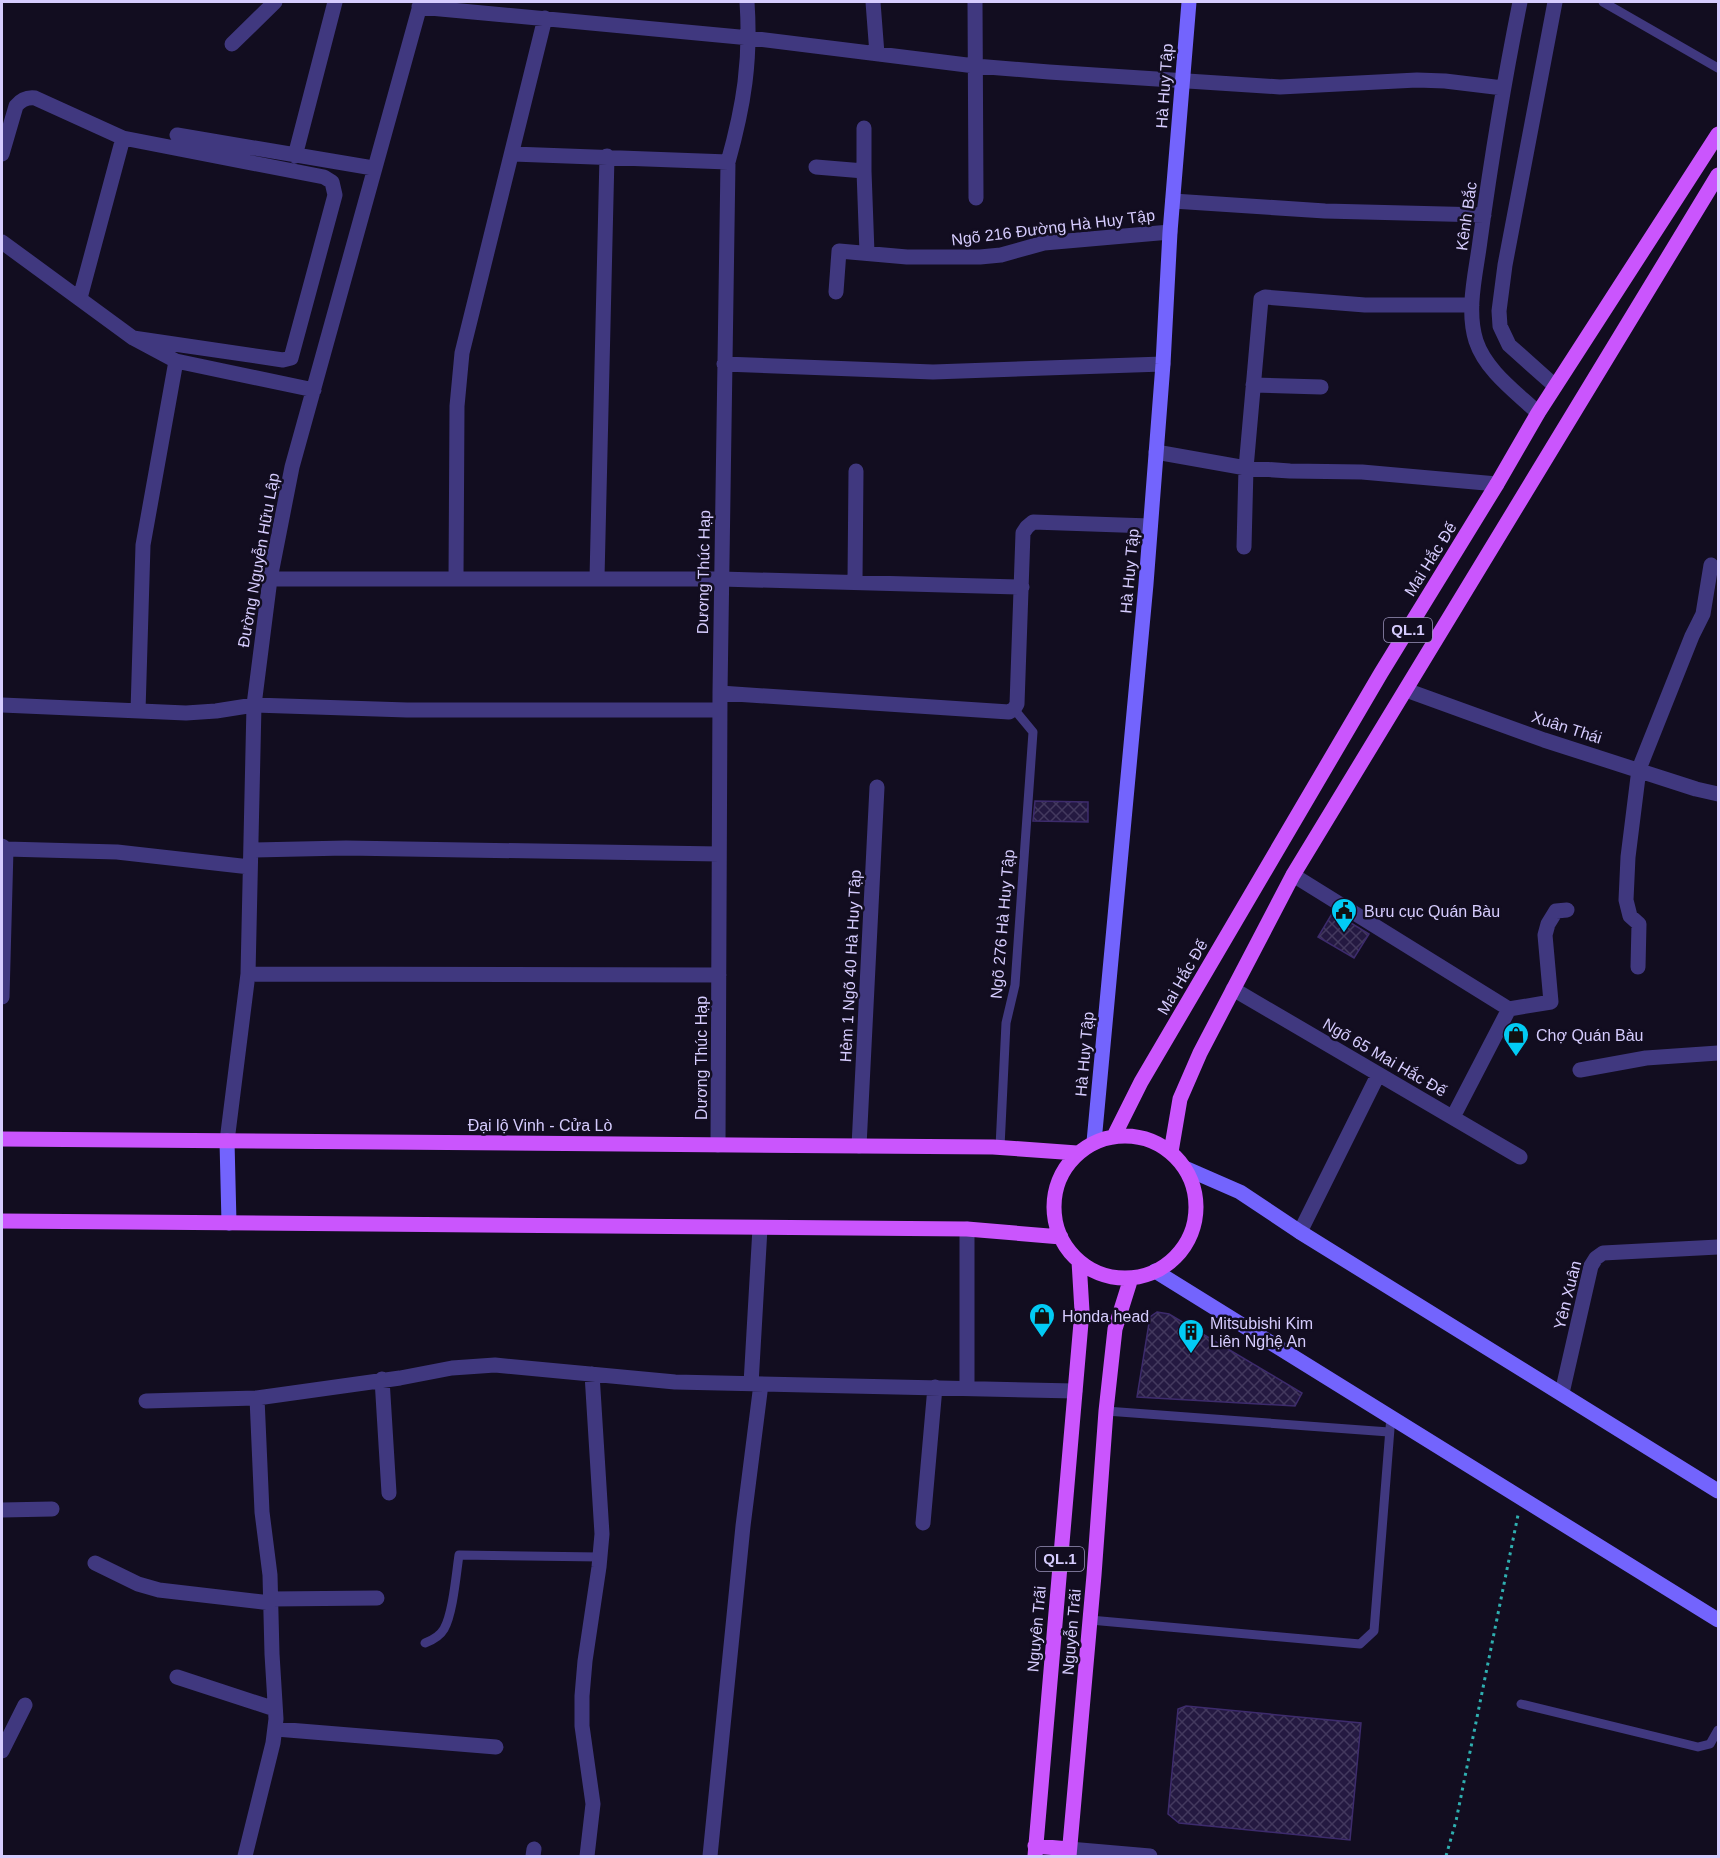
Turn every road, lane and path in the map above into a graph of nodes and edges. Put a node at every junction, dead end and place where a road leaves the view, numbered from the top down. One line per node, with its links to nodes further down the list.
1 (275, 2): 13 (street)
2 (335, 2): 25 (street)
3 (747, 2): 12 (street, Dương Thúc Hạp)
4 (873, 2): 14 (street)
5 (975, 2): 15 (street)
6 (1189, 2): 17 (street, Hà Huy Tập)
7 (1520, 2): 18 (street, Kênh Bắc)
8 (1555, 2): 41 (street)
9 (1603, 2): 16 (lane)
10 (420, 4): 11 (street); 29 (street, Đường Nguyễn Hữu Lập)
11 (545, 18): 12 (street); 24 (street)
12 (750, 38): 14 (street); 27 (street, Dương Thúc Hạp)
13 (232, 44)
14 (877, 54): 15 (street)
15 (975, 66): 17 (street); 32 (street)
16 (1719, 68)
17 (1183, 81): 18 (street); 33 (street, Hà Huy Tập)
18 (1503, 88): 34 (street, Kênh Bắc)
19 (864, 128): 30 (street)
20 (1719, 134): 48 (main road, Mai Hắc Đế / QL.1)
21 (177, 135): 25 (street)
22 (123, 138): 23 (street); 39 (street); 42 (street)
23 (2, 154)
24 (513, 154): 26 (street); 59 (street)
25 (295, 156): 29 (street)
26 (607, 156): 27 (street); 60 (street)
27 (728, 162): 45 (street, Dương Thúc Hạp)
28 (816, 167): 30 (street)
29 (373, 168): 50 (street, Đường Nguyễn Hữu Lập)
30 (864, 171): 37 (street)
31 (1719, 175): 65 (main road, QL.1)
32 (976, 198)
33 (1173, 201): 34 (street); 35 (street, Hà Huy Tập)
34 (1484, 215): 40 (street, Kênh Bắc)
35 (1170, 232): 37 (street, Ngõ 216 Đường Hà Huy Tập); 46 (street, Hà Huy Tập)
36 (2, 242): 39 (street)
37 (867, 253): 38 (street, Ngõ 216 Đường Hà Huy Tập)
38 (836, 292)
39 (80, 298): 42 (street)
40 (1472, 305): 43 (street, Kênh Bắc); 47 (street)
41 (1502, 334): 43 (street); 48 (street)
42 (133, 338): 44 (street)
43 (1476, 342): 51 (street, Kênh Bắc)
44 (176, 361): 50 (street); 71 (street)
45 (724, 364): 46 (street); 62 (street, Dương Thúc Hạp)
46 (1163, 364): 52 (street, Hà Huy Tập)
47 (1253, 385): 49 (street); 53 (street)
48 (1555, 386): 51 (main road, Mai Hắc Đế / QL.1)
49 (1321, 387)
50 (314, 390): 61 (street, Đường Nguyễn Hữu Lập)
51 (1538, 413): 55 (main road, Mai Hắc Đế / QL.1)
52 (1156, 452): 53 (street); 56 (street, Hà Huy Tập)
53 (1246, 468): 55 (street); 57 (street)
54 (856, 471): 63 (street)
55 (1497, 484): 92 (main road, Mai Hắc Đế / QL.1)
56 (1150, 526): 64 (street); 95 (street, Hà Huy Tập)
57 (1245, 547)
58 (1711, 564): 72 (street)
59 (456, 578): 60 (street); 61 (street)
60 (597, 578): 62 (street)
61 (270, 579): 68 (street, Đường Nguyễn Hữu Lập)
62 (721, 579): 63 (street); 66 (street, Dương Thúc Hạp)
63 (855, 581): 64 (street)
64 (1022, 587): 69 (street)
65 (1406, 690): 72 (street, Xuân Thái); 79 (main road, QL.1)
66 (720, 693): 69 (street); 70 (street, Dương Thúc Hạp)
67 (2, 705): 71 (street)
68 (254, 705): 70 (street); 71 (street); 76 (street, Đường Nguyễn Hữu Lập)
69 (1014, 709): 98 (lane, Ngõ 276 Hà Huy Tập)
70 (720, 710): 77 (street, Dương Thúc Hạp)
71 (138, 711)
72 (1639, 770): 74 (street, Xuân Thái); 82 (street)
73 (877, 787): 97 (street, Hẻm 1 Ngõ 40 Hà Huy Tập)
74 (1719, 794)
75 (4, 848): 78 (street); 81 (street)
76 (251, 850): 77 (street); 78 (street, Đường Nguyễn Hữu Lập)
77 (718, 854): 84 (street, Dương Thúc Hạp)
78 (250, 867): 83 (street, Đường Nguyễn Hữu Lập)
79 (1293, 875): 85 (main road, QL.1); 87 (street)
80 (1567, 910): 87 (street)
81 (3, 911): 86 (street)
82 (1638, 967)
83 (248, 974): 84 (street); 94 (street, Đường Nguyễn Hữu Lập)
84 (719, 975): 96 (street, Dương Thúc Hạp)
85 (1233, 989): 90 (street, Ngõ 65 Mai Hắc Đế); 99 (main road, QL.1)
86 (2, 997)
87 (1509, 1009): 91 (street)
88 (1719, 1053): 89 (street)
89 (1580, 1070)
90 (1378, 1075): 91 (street, Ngõ 65 Mai Hắc Đế); 107 (street)
91 (1453, 1117): 101 (street, Ngõ 65 Mai Hắc Đế)
92 (1114, 1136): 95 (main road); 99 (main road)
93 (2, 1138): 94 (main road, Đại lộ Vinh - Cửa Lò)
94 (228, 1141): 96 (main road, Đại lộ Vinh - Cửa Lò); 104 (street)
95 (1094, 1142): 100 (main road)
96 (718, 1144): 97 (main road, Đại lộ Vinh - Cửa Lò)
97 (860, 1146): 98 (main road, Đại lộ Vinh - Cửa Lò)
98 (1000, 1148): 100 (main road, Đại lộ Vinh - Cửa Lò)
99 (1171, 1152): 102 (main road)
100 (1077, 1153): 108 (main road)
101 (1520, 1157)
102 (1185, 1168): 107 (street); 111 (main road)
103 (2, 1221): 104 (main road)
104 (229, 1223): 105 (main road)
105 (760, 1228): 106 (main road); 115 (street)
106 (967, 1229): 108 (main road); 117 (street)
107 (1300, 1232): 119 (street)
108 (1061, 1237): 110 (main road)
109 (1719, 1247): 119 (street, Yên Xuân)
110 (1078, 1261): 112 (main road); 118 (main road, Nguyên Trãi / QL.1)
111 (1155, 1271): 112 (main road); 123 (street)
112 (1131, 1278): 122 (main road, QL.1)
113 (592, 1374): 114 (street); 115 (street); 132 (street)
114 (382, 1379): 120 (street); 126 (street)
115 (756, 1384): 116 (street); 151 (street)
116 (935, 1388): 117 (street); 130 (street)
117 (967, 1388): 118 (street)
118 (1075, 1391): 147 (main road, Nguyên Trãi / QL.1)
119 (1562, 1393): 125 (street)
120 (257, 1398): 121 (street); 135 (street)
121 (146, 1401)
122 (1106, 1411): 124 (lane); 136 (main road, Nguyễn Trãi / QL.1)
123 (1390, 1416): 124 (lane); 127 (street)
124 (1389, 1432): 136 (lane)
125 (1719, 1491)
126 (389, 1493)
127 (1521, 1499): 137 (street); 153 (path)
128 (52, 1509): 129 (street)
129 (6, 1510): 131 (street)
130 (923, 1522)
131 (2, 1523)
132 (600, 1557): 138 (lane); 150 (street)
133 (96, 1563): 135 (street)
134 (377, 1598): 135 (street)
135 (271, 1601): 142 (street)
136 (1090, 1620): 148 (main road, Nguyễn Trãi / QL.1)
137 (1719, 1620)
138 (425, 1643)
139 (177, 1677): 142 (street)
140 (1521, 1704): 144 (lane)
141 (25, 1705): 146 (street)
142 (275, 1709): 143 (street)
143 (276, 1729): 145 (street); 149 (street)
144 (1719, 1730)
145 (496, 1747)
146 (2, 1751)
147 (1035, 1851): 148 (main road)
148 (1069, 1853): 152 (street)
149 (245, 1857)
150 (587, 1857)
151 (710, 1857)
152 (1150, 1857)
153 (1446, 1857)

